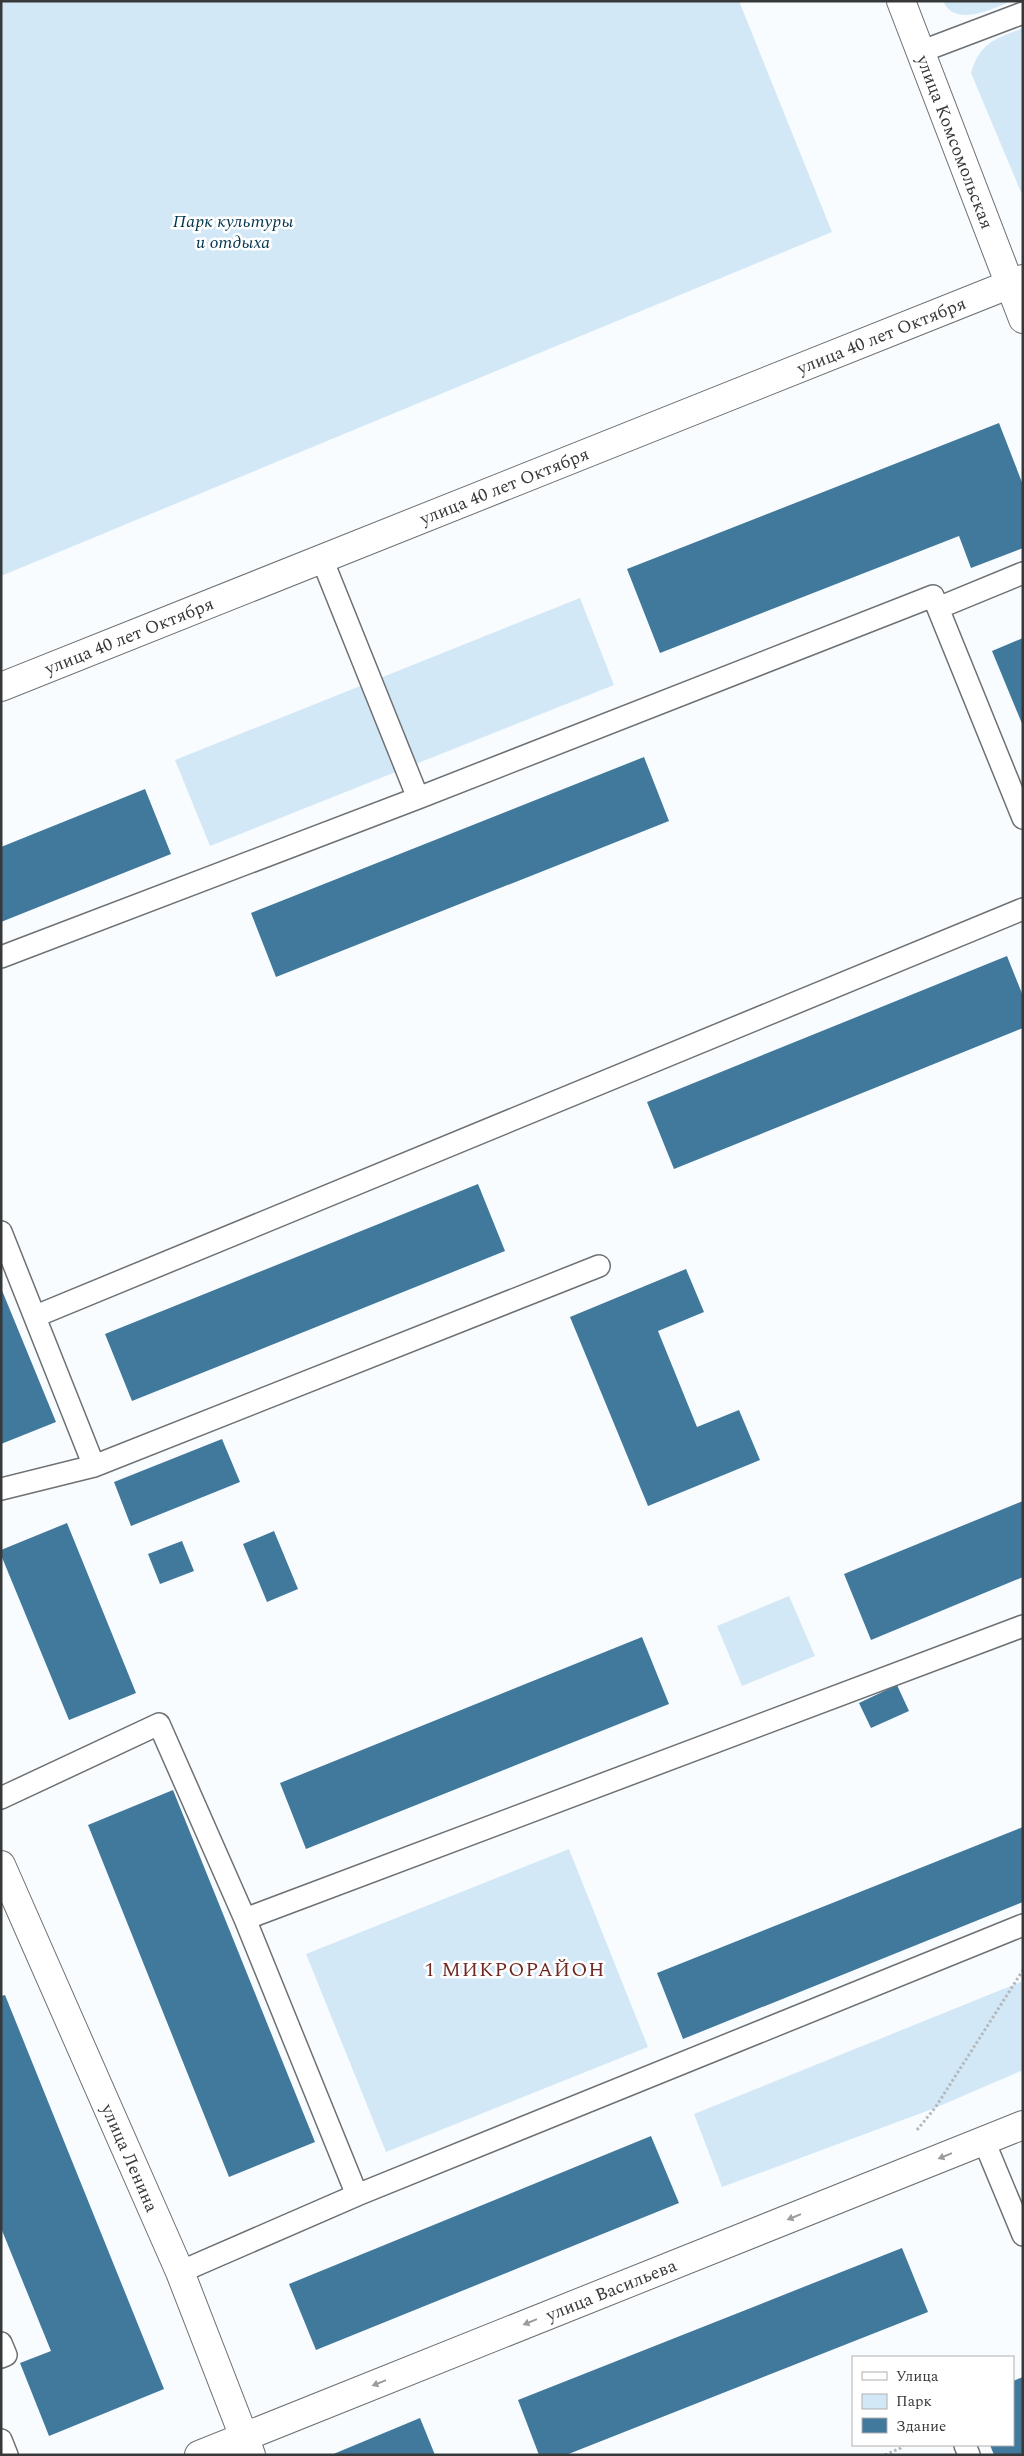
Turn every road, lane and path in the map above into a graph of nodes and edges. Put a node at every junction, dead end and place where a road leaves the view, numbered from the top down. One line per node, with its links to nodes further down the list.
1 (901, 1): 3 (street, улица Комсомольская)
2 (1023, 13): 3 (lane)
3 (920, 52): 4 (street, улица Комсомольская)
4 (1016, 282): 5 (street, улица Комсомольская); 6 (street, улица 40 лет Октября)
5 (1023, 319)
6 (322, 559): 9 (street, улица 40 лет Октября); 10 (lane)
7 (1023, 573): 8 (lane)
8 (938, 608): 10 (lane); 11 (lane)
9 (1, 687)
10 (418, 798): 13 (lane)
11 (1023, 818)
12 (1023, 908): 16 (lane)
13 (1, 957)
14 (1, 1232): 16 (lane)
15 (599, 1266): 17 (lane)
16 (36, 1316): 17 (lane)
17 (94, 1466): 18 (lane)
18 (1, 1489)
19 (1023, 1626): 22 (lane)
20 (1, 1798): 22 (lane)
21 (1, 1865): 30 (street, улица Ленина)
22 (245, 1919): 28 (lane)
23 (1023, 1925): 28 (lane)
24 (1023, 1970): 26 (path)
25 (1023, 2125): 27 (street, улица Васильева)
26 (912, 2135)
27 (984, 2140): 29 (lane); 34 (street, улица Васильева, one-way to 34)
28 (357, 2195): 30 (lane)
29 (1023, 2235)
30 (180, 2272): 34 (street, улица Ленина)
31 (1, 2343): 32 (lane)
32 (1, 2357)
33 (1, 2440): 36 (lane)
34 (247, 2446): 37 (street, улица Васильева)
35 (902, 2446): 38 (path)
36 (7, 2455)
37 (199, 2455)
38 (885, 2455)

